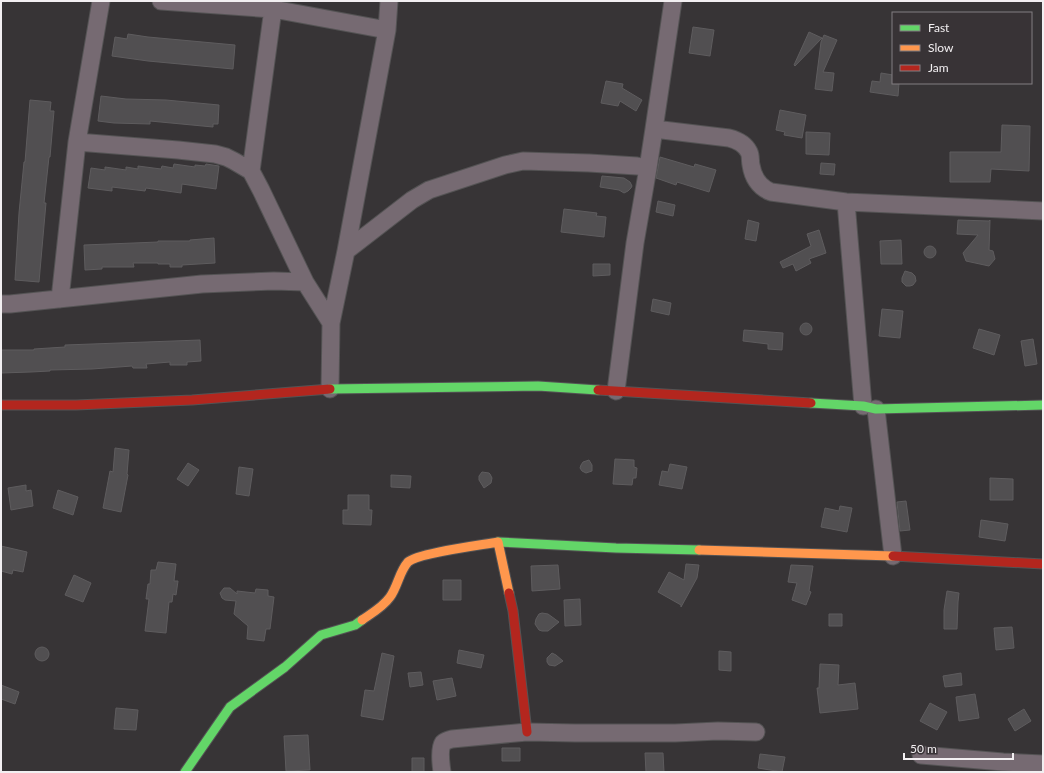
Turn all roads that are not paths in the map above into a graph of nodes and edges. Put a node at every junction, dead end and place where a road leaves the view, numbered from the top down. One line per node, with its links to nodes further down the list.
1 (100, 1): 8 (street)
2 (161, 1): 5 (street)
3 (389, 1): 6 (street)
4 (673, 1): 7 (street)
5 (273, 9): 6 (street); 10 (street)
6 (387, 30): 13 (street)
7 (654, 129): 9 (street); 11 (street)
8 (77, 142): 10 (street); 15 (street)
9 (648, 168): 13 (street); 19 (street)
10 (251, 171): 14 (street)
11 (846, 202): 12 (street); 22 (street)
12 (1043, 211)
13 (346, 251): 17 (street)
14 (305, 282): 15 (street); 17 (street)
15 (60, 298): 16 (street)
16 (1, 304)
17 (331, 323): 18 (street)
18 (330, 390): 19 (street); 20 (street)
19 (616, 391): 22 (street)
20 (1, 405)
21 (1043, 405): 22 (street)
22 (870, 408): 24 (street)
23 (498, 542): 24 (street); 26 (street); 30 (street)
24 (893, 556): 25 (street)
25 (1043, 564)
26 (527, 732): 27 (street); 31 (street)
27 (756, 732)
28 (921, 755): 29 (street)
29 (1043, 764)
30 (185, 772)
31 (442, 772)

